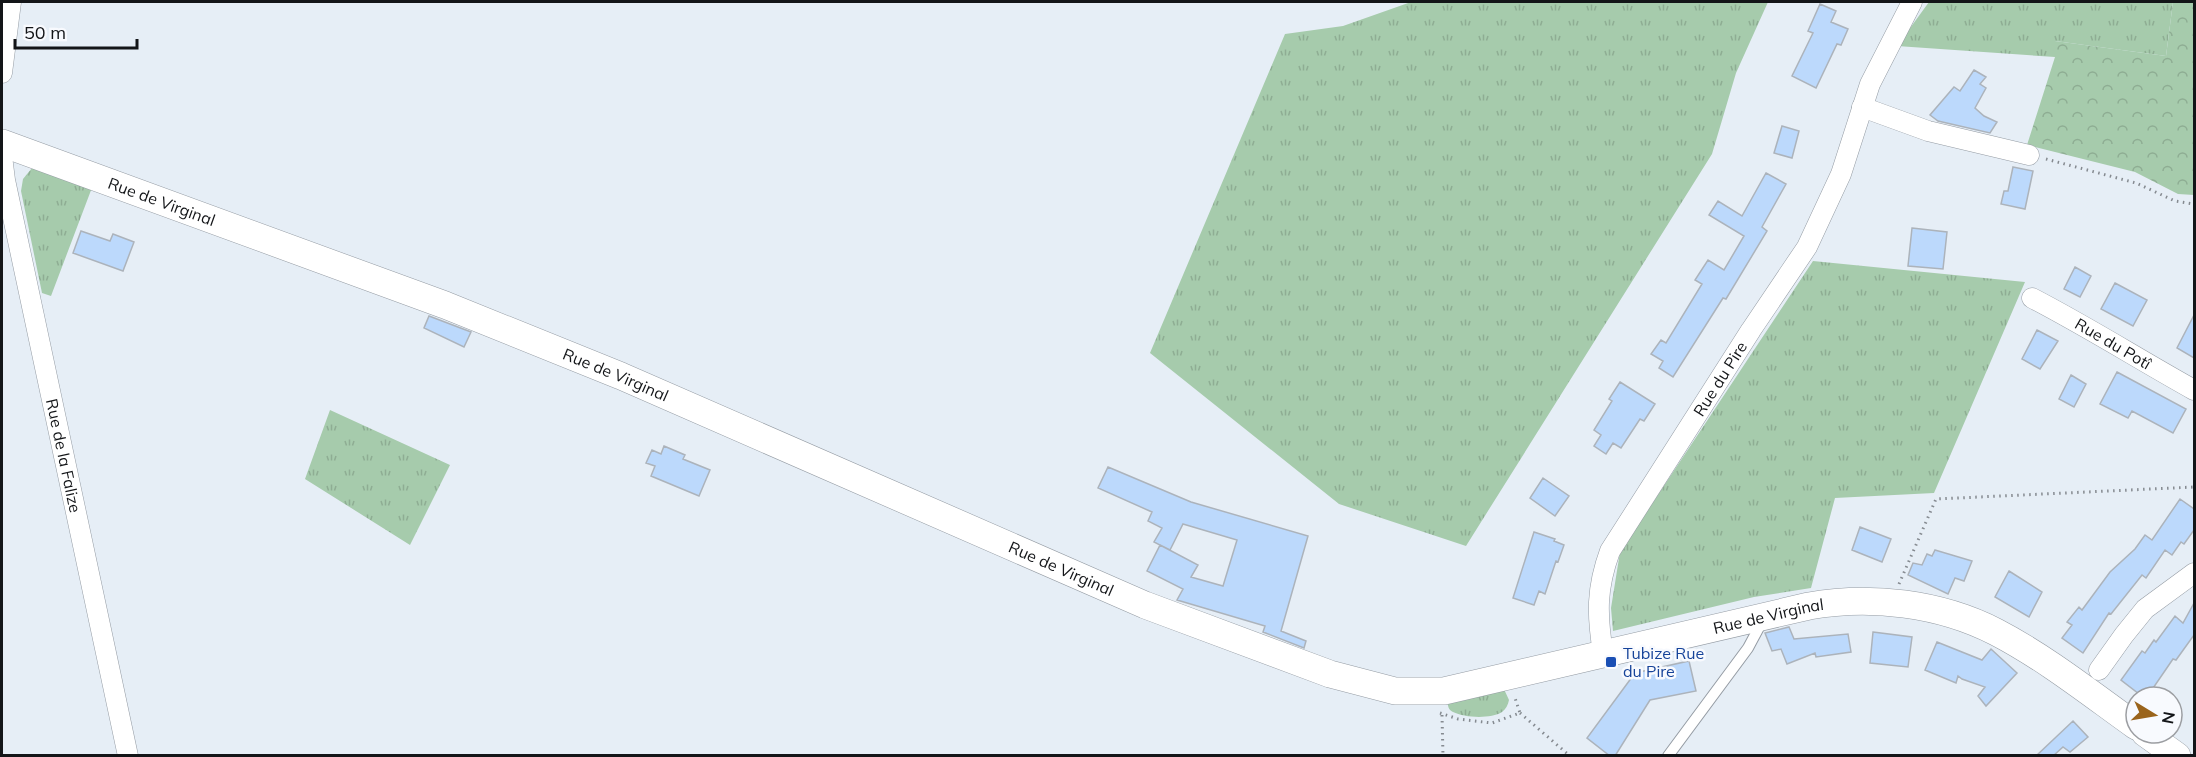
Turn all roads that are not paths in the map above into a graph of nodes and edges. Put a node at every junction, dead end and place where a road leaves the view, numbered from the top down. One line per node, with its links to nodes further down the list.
1 (11, 2): 3 (street)
2 (1912, 2): 4 (street, Rue du Pire)
3 (2, 73)
4 (1862, 108): 6 (street); 12 (street, Rue du Pire)
5 (2, 143): 12 (street, Rue de Virginal)
6 (2030, 155)
7 (2, 156): 16 (street, Rue de la Falize)
8 (2032, 298): 9 (street, Rue du Potî)
9 (2194, 390)
10 (2194, 573): 13 (street)
11 (1766, 615): 12 (street, Rue de Virginal); 14 (street, Rue de Virginal); 17 (lane)
12 (1603, 654)
13 (2099, 670)
14 (2124, 718)
15 (2162, 745): 18 (street)
16 (128, 756)
17 (1668, 756)
18 (2177, 756)

